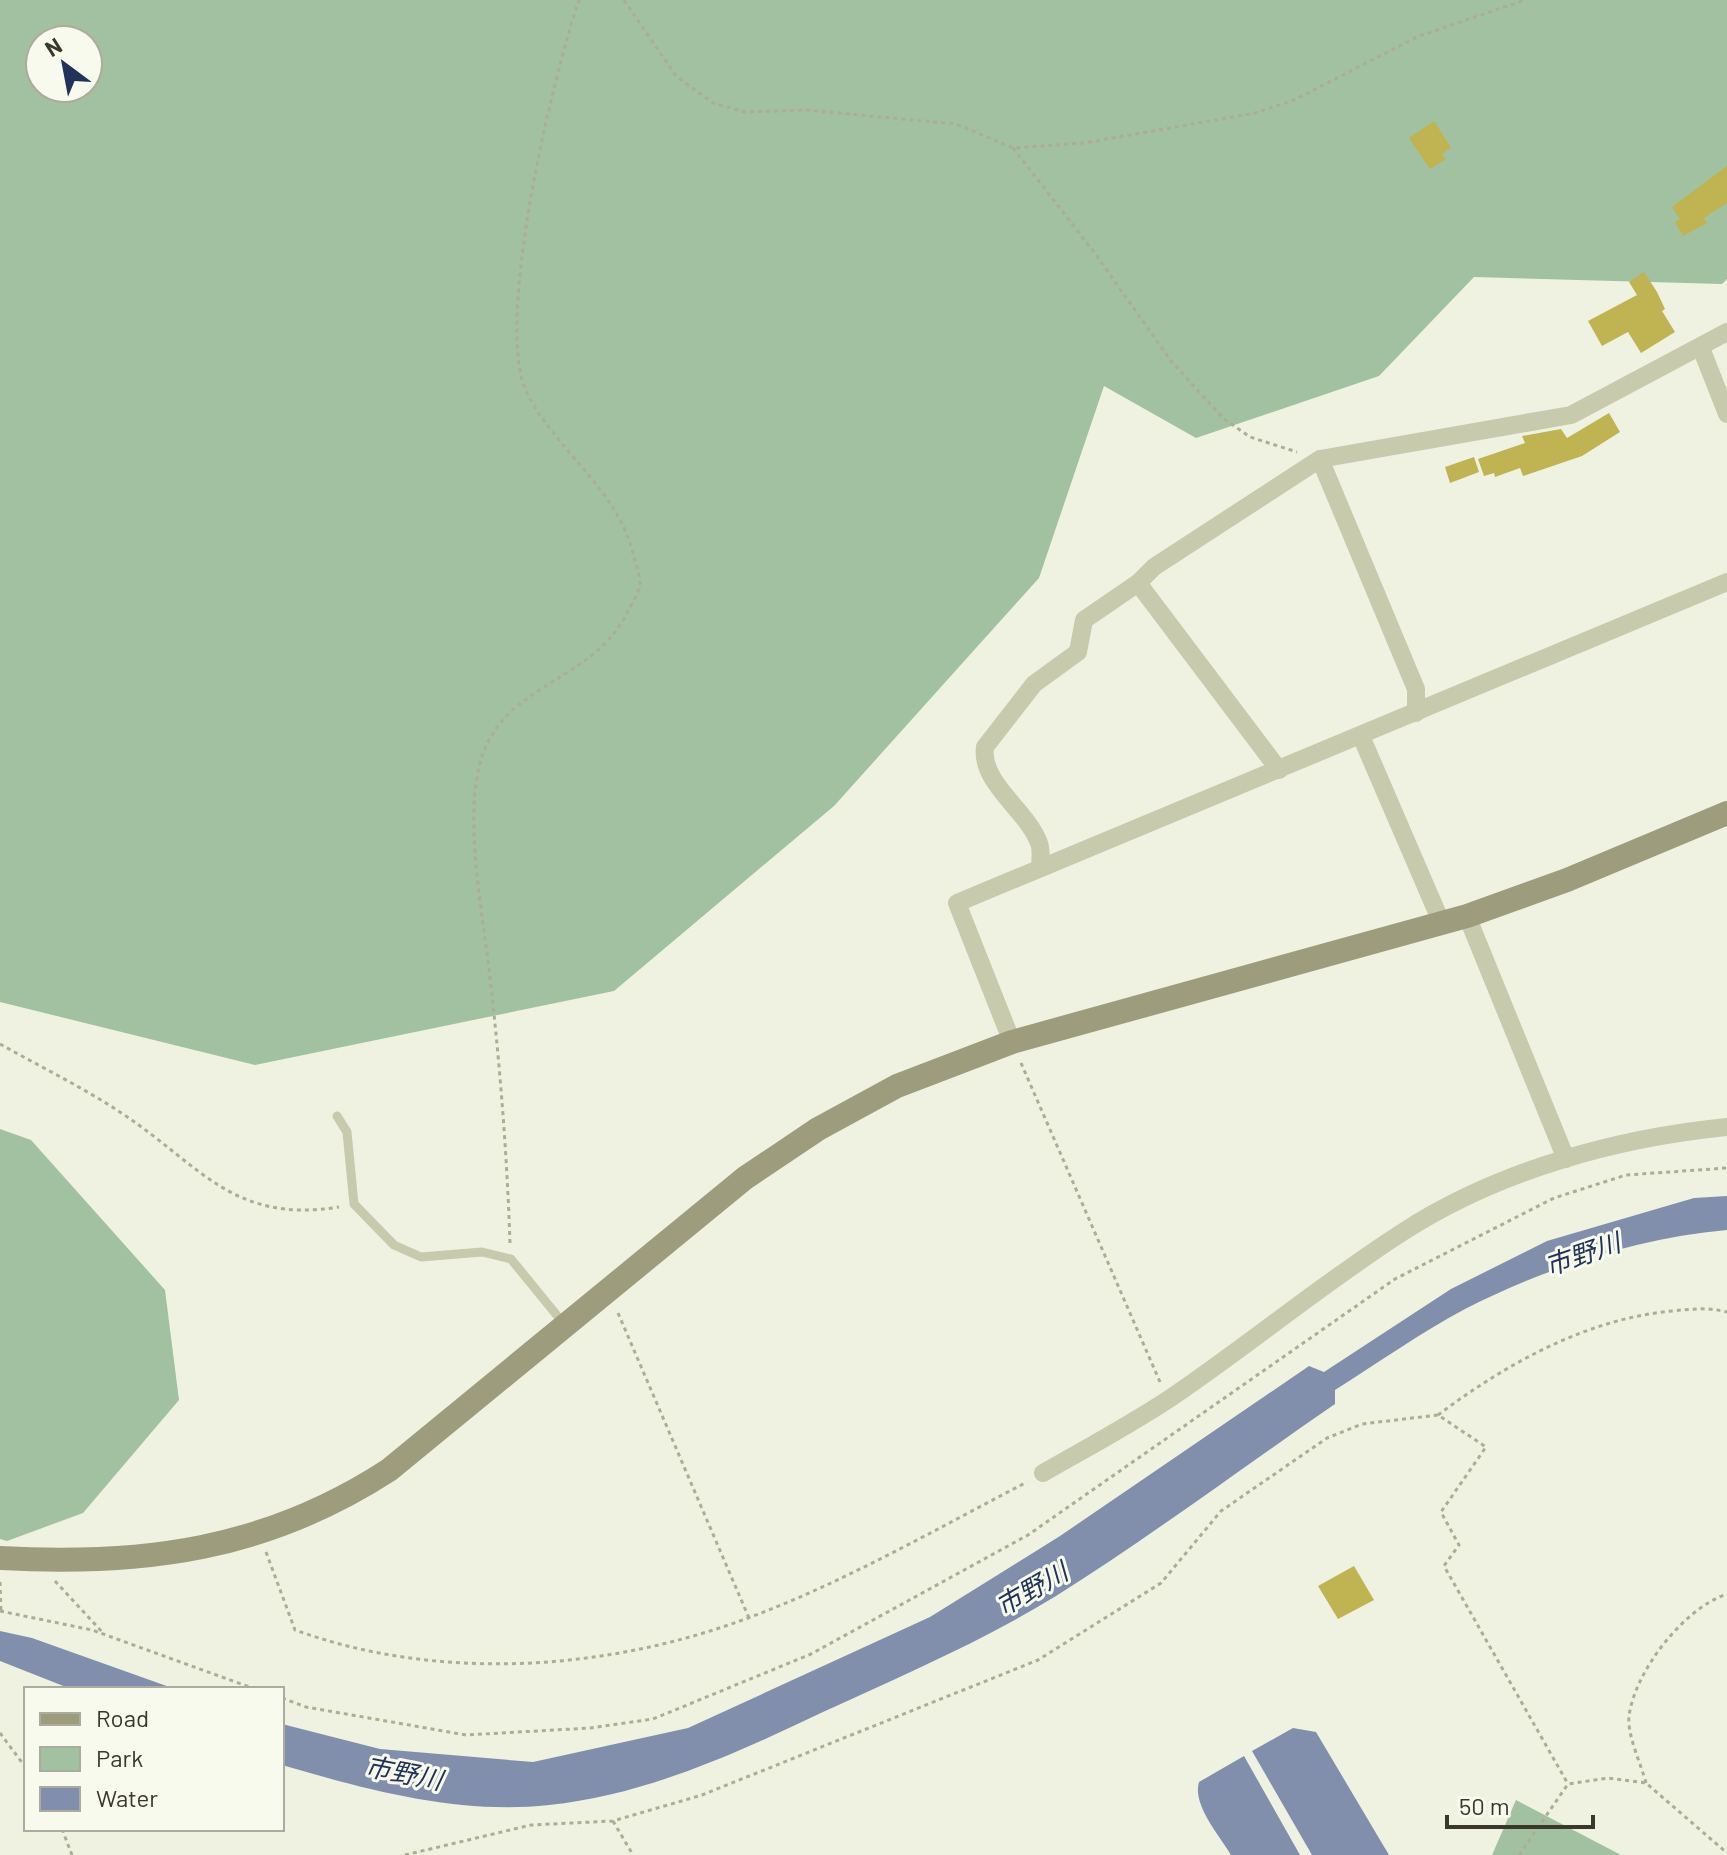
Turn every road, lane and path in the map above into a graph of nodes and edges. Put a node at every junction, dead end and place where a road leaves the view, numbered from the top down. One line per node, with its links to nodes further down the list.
1 (579, 0): 25 (path)
2 (624, 0): 4 (path)
3 (1525, 0): 4 (path)
4 (1013, 148): 8 (path)
5 (1727, 332): 6 (street)
6 (1701, 348): 7 (street); 8 (street)
7 (1727, 414)
8 (1320, 459): 10 (street); 11 (street)
9 (1727, 582): 11 (street)
10 (1138, 583): 13 (street); 15 (street)
11 (1416, 713): 12 (street)
12 (1361, 736): 13 (street); 17 (street)
13 (1279, 770): 15 (street)
14 (1727, 813): 16 (street)
15 (1040, 868): 18 (street)
16 (1467, 916): 17 (street); 22 (street)
17 (1442, 924): 18 (street)
18 (1012, 1042): 26 (street); 29 (path)
19 (0, 1044): 24 (path)
20 (337, 1116): 24 (lane)
21 (1727, 1127): 22 (street)
22 (1566, 1159): 29 (street)
23 (1727, 1168): 41 (path)
24 (354, 1204): 25 (lane)
25 (511, 1259): 28 (lane)
26 (608, 1289): 28 (street); 38 (path)
27 (1727, 1312): 30 (path)
28 (564, 1324): 32 (street)
29 (1168, 1400): 31 (street)
30 (1438, 1415): 45 (path); 46 (path)
31 (1043, 1473): 38 (path)
32 (259, 1533): 34 (street); 38 (path)
33 (0, 1558): 34 (street)
34 (45, 1560): 39 (path)
35 (0, 1582): 37 (path)
36 (1727, 1594): 44 (path)
37 (1, 1611): 39 (path)
38 (749, 1618)
39 (105, 1636): 40 (path)
40 (249, 1687)
41 (284, 1699)
42 (0, 1733): 43 (path)
43 (24, 1765)
44 (1646, 1783): 45 (path); 48 (path)
45 (1568, 1784): 52 (path)
46 (613, 1821): 50 (path); 51 (path)
47 (63, 1831): 49 (path)
48 (1727, 1853)
49 (72, 1855)
50 (405, 1855)
51 (633, 1855)
52 (1519, 1855)

